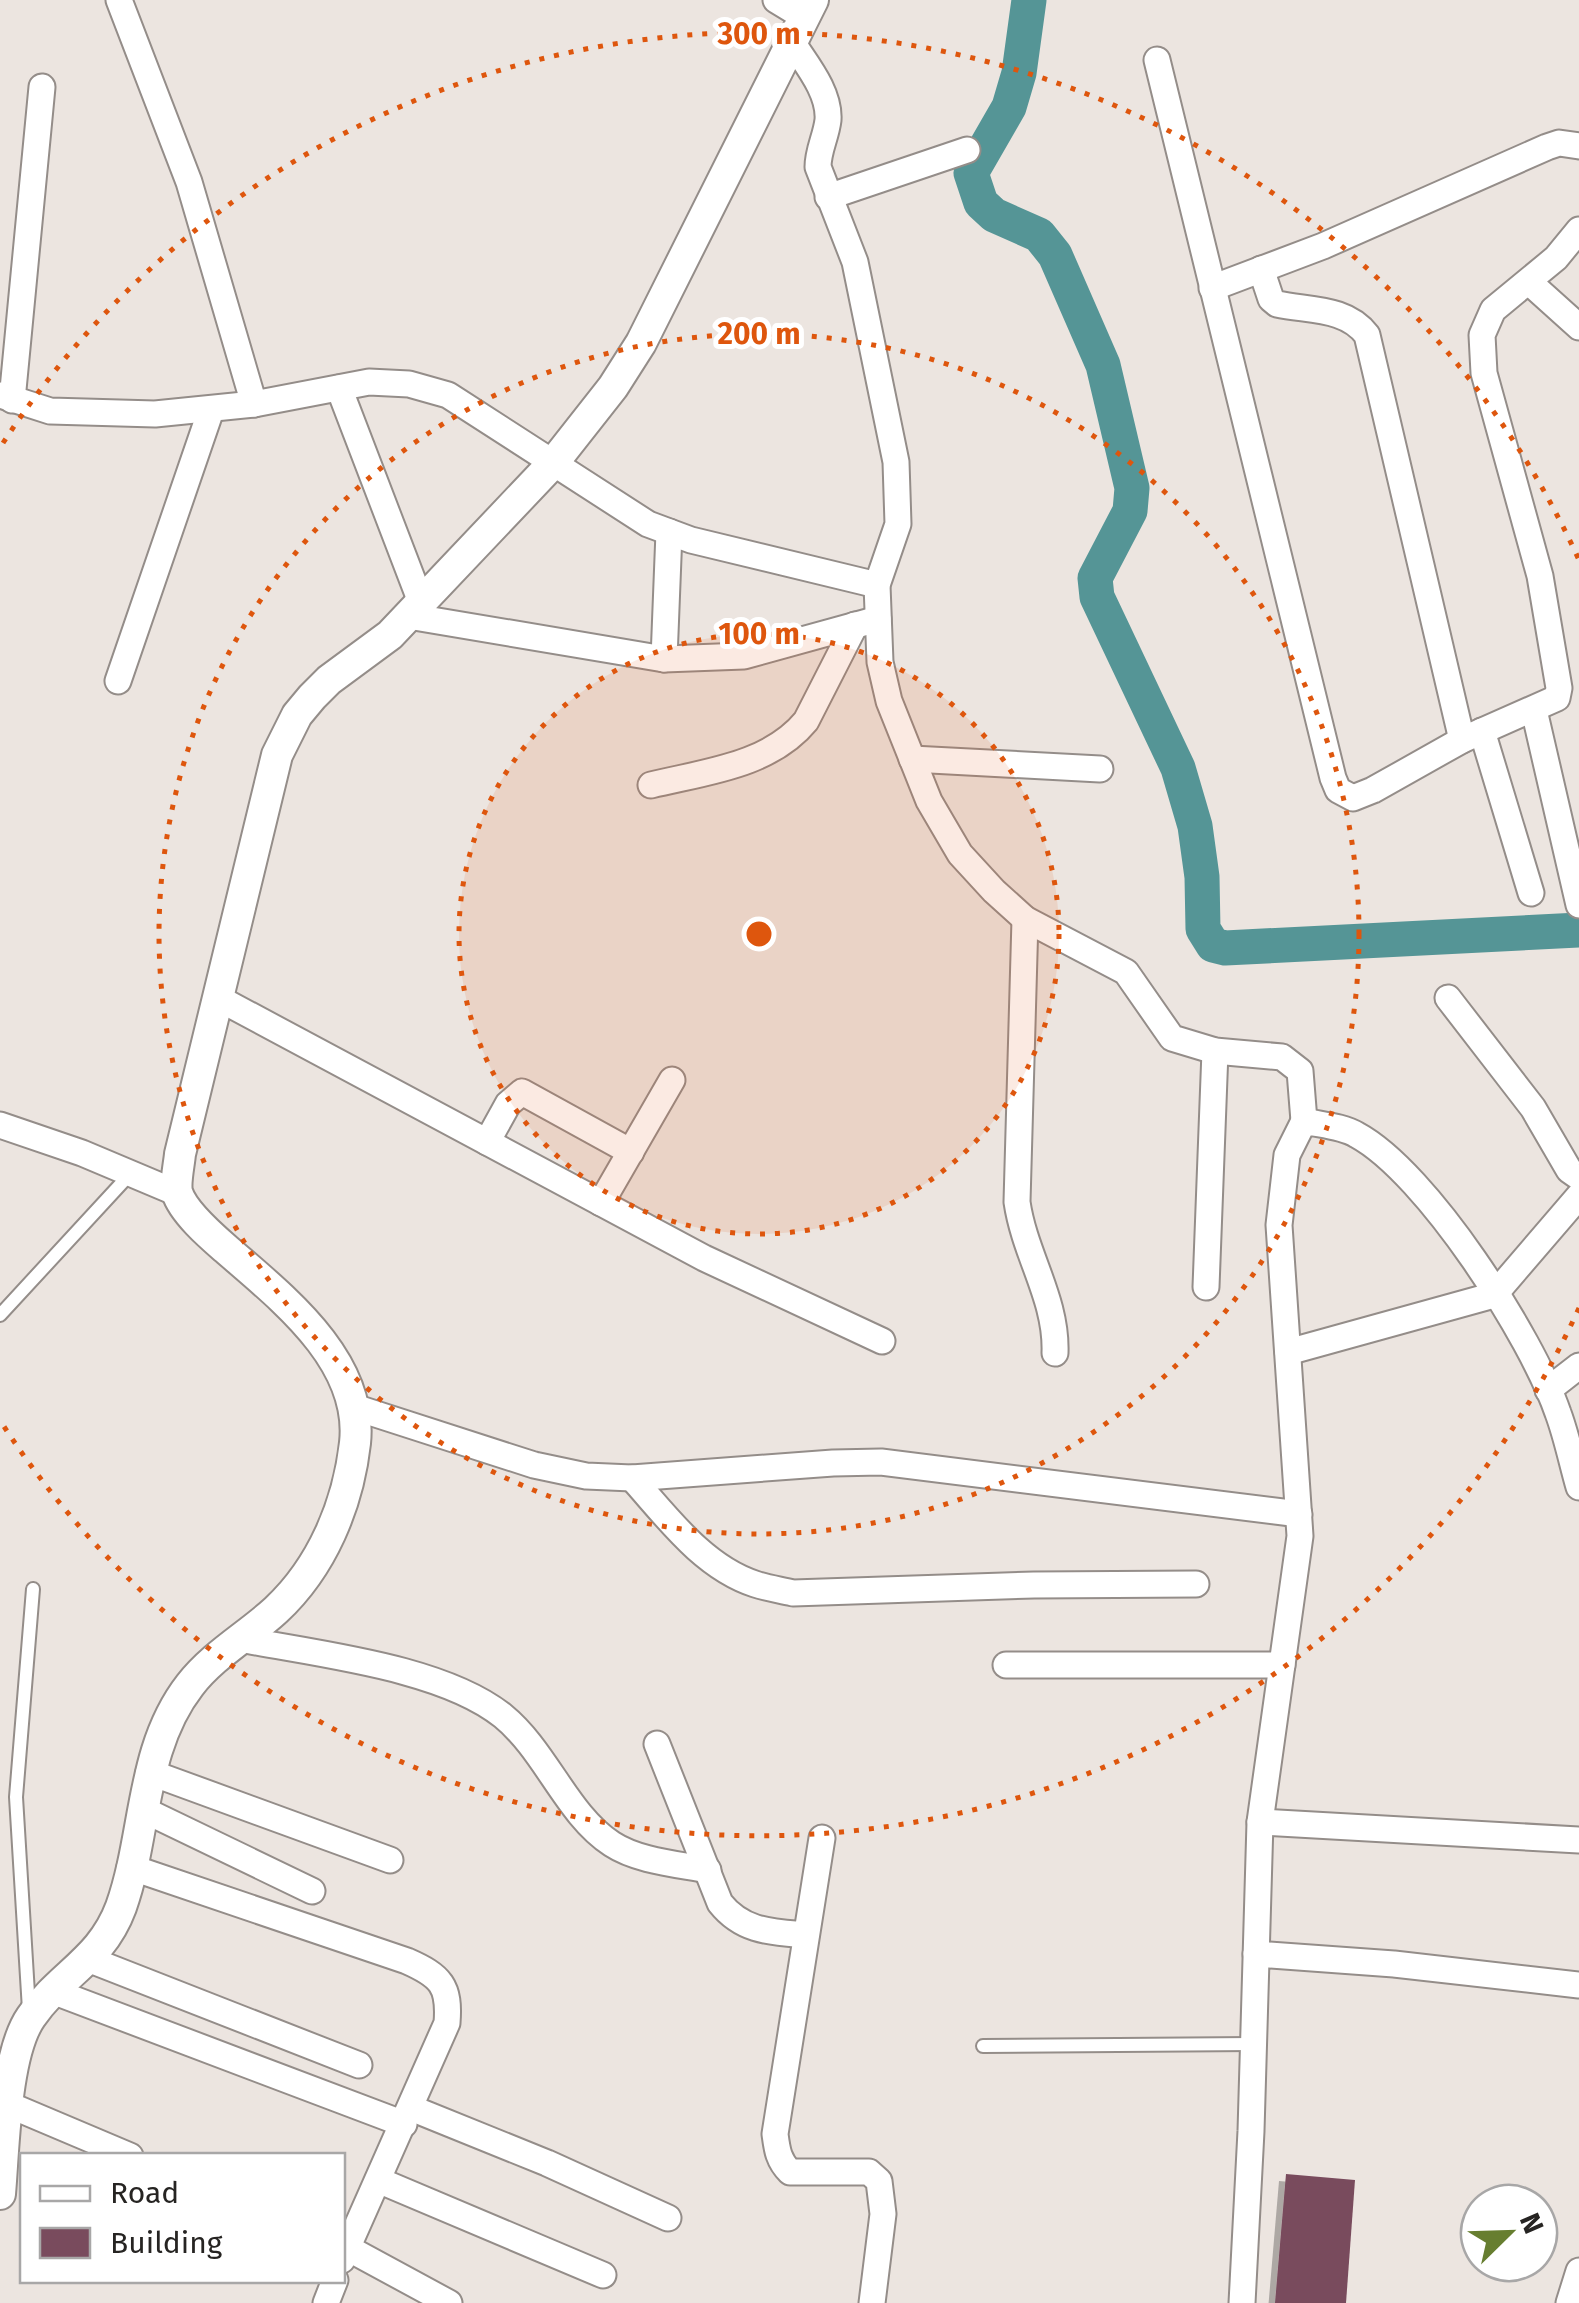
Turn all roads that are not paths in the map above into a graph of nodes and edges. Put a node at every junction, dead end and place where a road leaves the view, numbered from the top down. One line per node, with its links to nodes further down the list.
1 (119, 0): 16 (street)
2 (776, 0): 3 (street)
3 (803, 20): 8 (street); 18 (street)
4 (1157, 60): 12 (street)
5 (42, 87): 15 (street)
6 (1579, 146): 10 (street)
7 (967, 150): 8 (street)
8 (828, 197): 20 (street)
9 (1579, 230): 11 (street)
10 (1261, 269): 12 (street); 26 (street)
11 (1529, 282): 13 (street); 25 (street)
12 (1212, 288): 26 (street)
13 (1579, 327)
14 (339, 388): 16 (street); 18 (street); 21 (street)
15 (6, 397): 17 (street)
16 (254, 404): 17 (street)
17 (211, 410): 24 (street)
18 (554, 462): 19 (street); 21 (street)
19 (670, 532): 20 (street); 23 (street)
20 (876, 585): 22 (street)
21 (414, 609): 23 (street); 33 (street)
22 (866, 622): 23 (street); 27 (street); 29 (street)
23 (664, 659)
24 (118, 682)
25 (1556, 700): 26 (street); 31 (street)
26 (1472, 735): 30 (street)
27 (912, 759): 28 (street); 32 (street)
28 (1100, 770)
29 (651, 785)
30 (1531, 893)
31 (1579, 905)
32 (1025, 919): 35 (street); 51 (street)
33 (218, 998): 39 (street); 43 (street)
34 (1448, 998): 42 (street)
35 (1215, 1051): 37 (street); 46 (street)
36 (672, 1080): 40 (street)
37 (1304, 1121): 47 (street); 50 (street)
38 (0, 1126): 41 (street)
39 (487, 1142): 40 (street); 45 (street)
40 (631, 1152): 45 (street)
41 (130, 1173): 43 (street); 48 (lane)
42 (1579, 1177)
43 (178, 1192): 54 (street)
44 (1579, 1196): 47 (street)
45 (602, 1203): 49 (street)
46 (1206, 1288)
47 (1494, 1295): 50 (street); 53 (street)
48 (0, 1315)
49 (882, 1340)
50 (1288, 1352): 57 (street)
51 (1056, 1353)
52 (1579, 1366): 53 (street)
53 (1548, 1390): 56 (street)
54 (354, 1407): 55 (street); 60 (street)
55 (632, 1478): 57 (street); 58 (street)
56 (1579, 1488)
57 (1299, 1514): 62 (street)
58 (1196, 1584)
59 (33, 1589): 78 (lane)
60 (240, 1639): 64 (street); 71 (street)
61 (1006, 1665): 62 (street)
62 (1282, 1665): 66 (street)
63 (657, 1744): 71 (street)
64 (150, 1772): 65 (street); 69 (street)
65 (142, 1809): 70 (street); 72 (street)
66 (1260, 1822): 68 (street); 74 (street)
67 (822, 1838): 73 (street)
68 (1579, 1840)
69 (390, 1860)
70 (130, 1867): 75 (street); 83 (street)
71 (708, 1870): 73 (street)
72 (312, 1891)
73 (806, 1935): 93 (street)
74 (1256, 1954): 76 (street); 79 (street)
75 (88, 1958): 77 (street); 81 (street)
76 (1579, 1985)
77 (56, 1992): 78 (street); 83 (street)
78 (30, 2018): 82 (street)
79 (1254, 2044): 80 (lane); 94 (street)
80 (983, 2046)
81 (360, 2064)
82 (8, 2104): 84 (street); 86 (street)
83 (407, 2116): 85 (street); 87 (street)
84 (123, 2153)
85 (378, 2180): 88 (street); 91 (street)
86 (0, 2194)
87 (668, 2218)
88 (345, 2249)
89 (345, 2251): 92 (street)
90 (1579, 2271): 95 (street)
91 (602, 2275)
92 (450, 2303)
93 (872, 2303)
94 (1242, 2303)
95 (1569, 2303)

